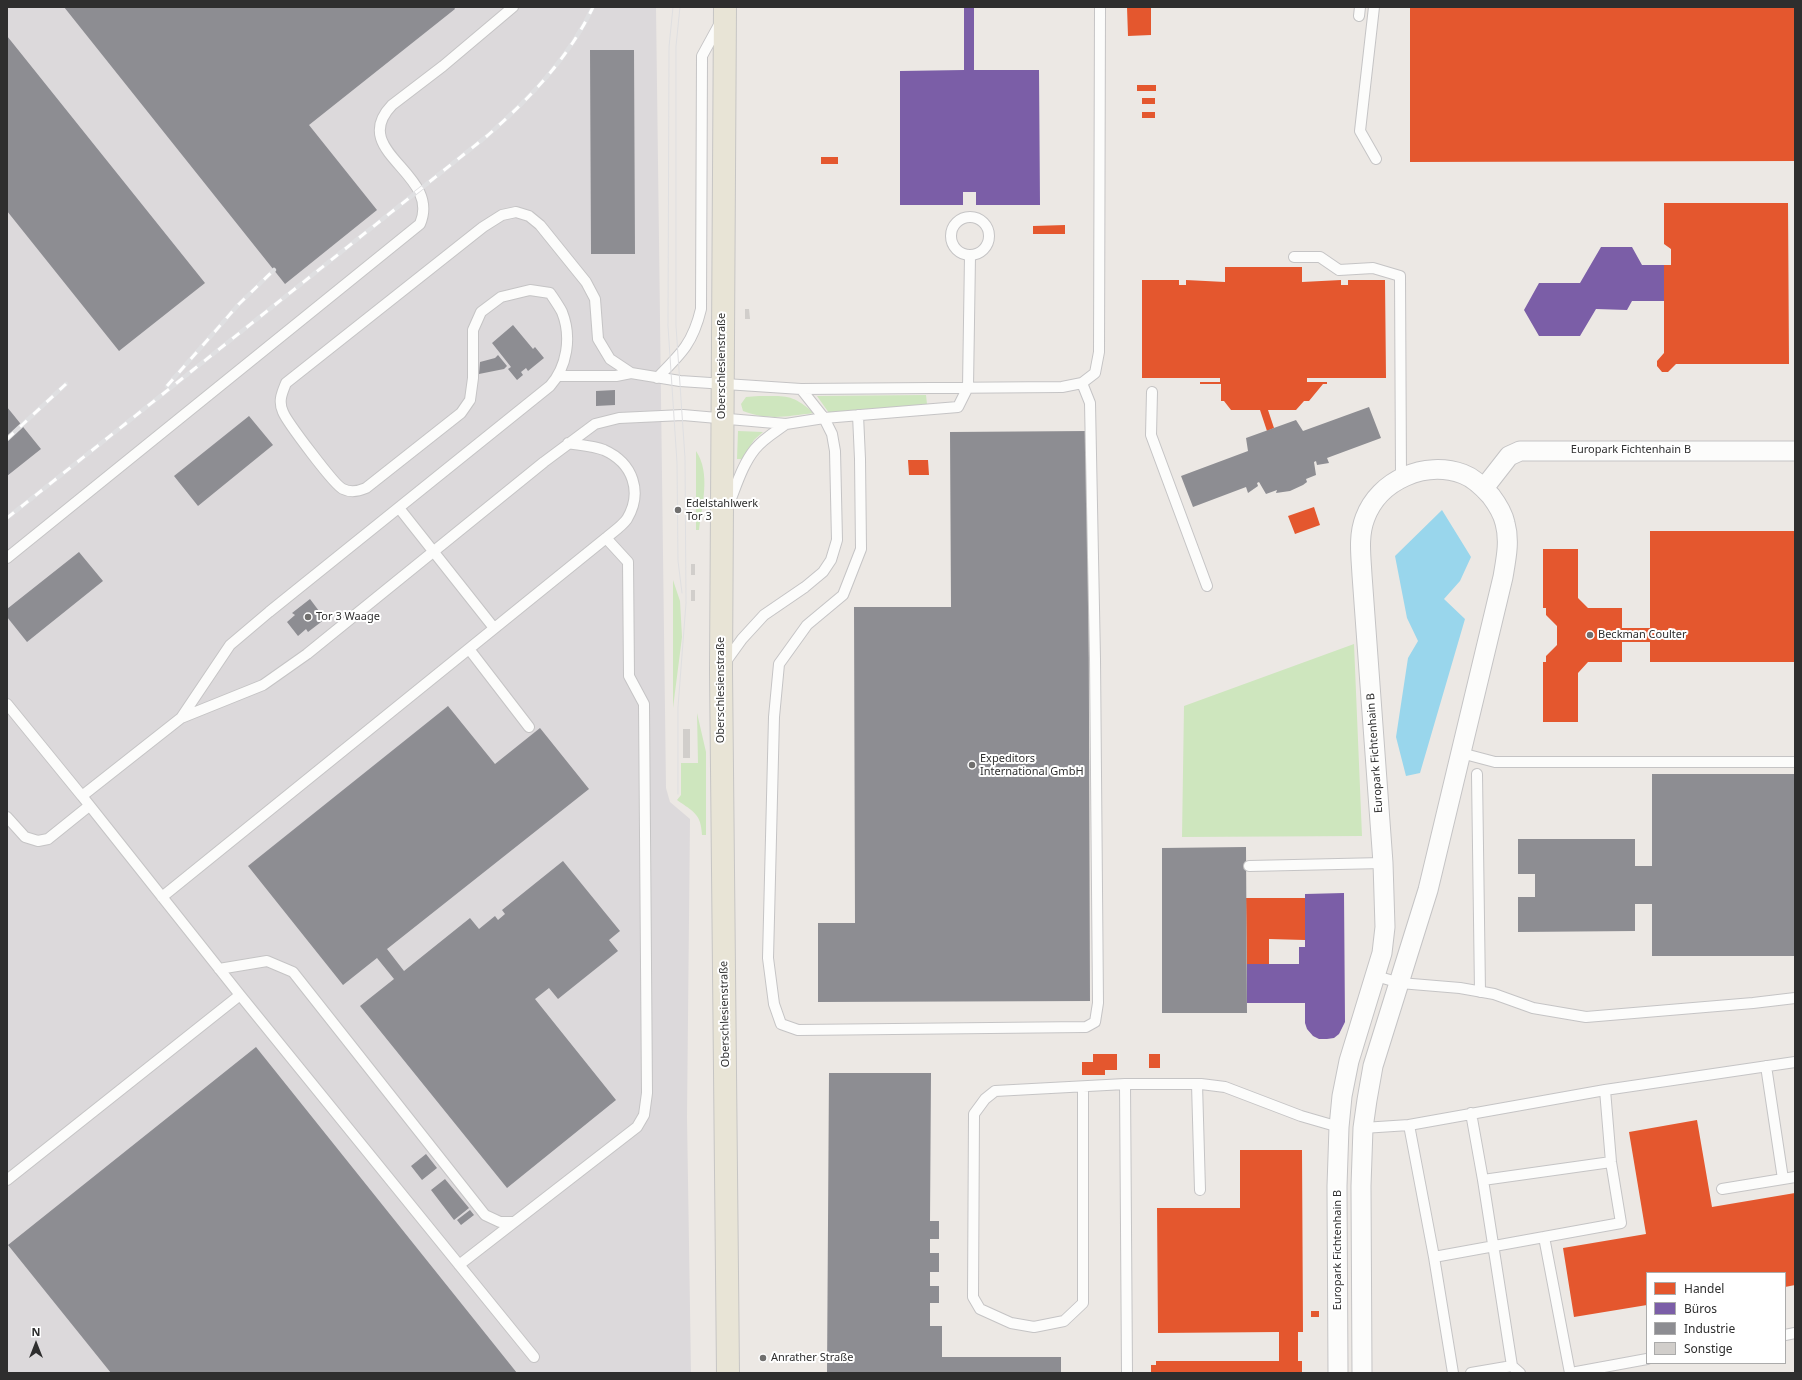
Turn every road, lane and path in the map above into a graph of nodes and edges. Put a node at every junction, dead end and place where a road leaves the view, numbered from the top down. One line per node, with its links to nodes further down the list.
1 (513, 7): 28 (lane)
2 (1100, 7): 11 (lane)
3 (1374, 7): 5 (lane)
4 (725, 12): 10 (lane); 12 (main road, Oberschlesienstraße)
5 (1376, 159)
6 (970, 256): 13 (lane)
7 (1294, 257): 22 (lane)
8 (631, 373): 9 (lane); 9 (lane); 10 (lane)
9 (559, 376): 24 (lane)
10 (657, 378): 12 (lane)
11 (1082, 383): 13 (lane); 16 (lane)
12 (722, 384): 14 (lane); 17 (main road, Oberschlesienstraße)
13 (968, 387): 14 (lane); 16 (lane)
14 (801, 389): 18 (lane)
15 (1152, 392): 29 (lane)
16 (858, 415): 18 (lane)
17 (722, 418): 19 (lane); 20 (lane); 25 (main road, Oberschlesienstraße)
18 (824, 418): 19 (lane); 32 (lane)
19 (786, 424): 25 (lane)
20 (568, 443): 26 (lane); 27 (lane)
21 (1795, 451): 23 (street, Europark Fichtenhain B)
22 (1401, 477): 23 (street, Europark Fichtenhain B); 42 (street, Europark Fichtenhain B)
23 (1484, 488): 36 (street, Europark Fichtenhain B)
24 (399, 508): 27 (lane); 34 (lane)
25 (722, 522): 32 (main road, Oberschlesienstraße)
26 (606, 538): 30 (lane); 68 (lane)
27 (433, 550): 30 (lane); 34 (lane)
28 (7, 558)
29 (1207, 586)
30 (494, 628): 31 (lane)
31 (470, 649): 35 (lane); 44 (lane)
32 (721, 669): 76 (main road, Oberschlesienstraße)
33 (8, 706): 39 (lane)
34 (181, 718): 39 (lane)
35 (529, 727)
36 (1461, 753): 37 (lane); 47 (street, Europark Fichtenhain B)
37 (1795, 762)
38 (1477, 774): 48 (lane)
39 (82, 796): 40 (lane)
40 (89, 806): 41 (lane); 44 (lane)
41 (7, 817)
42 (1383, 863): 43 (lane); 46 (street, Europark Fichtenhain B)
43 (1249, 866)
44 (162, 897): 45 (lane)
45 (219, 969): 49 (lane); 68 (lane)
46 (1376, 976): 47 (lane); 59 (street, Europark Fichtenhain B)
47 (1400, 983): 48 (lane); 60 (street, Europark Fichtenhain B)
48 (1480, 992): 50 (lane)
49 (240, 995): 64 (lane); 72 (lane)
50 (1795, 998)
51 (1795, 1062): 52 (lane)
52 (1766, 1066): 56 (lane); 63 (lane)
53 (1125, 1084): 54 (lane); 55 (lane); 77 (lane)
54 (1197, 1084): 59 (lane); 67 (lane)
55 (1082, 1087): 55 (lane)
56 (1605, 1090): 57 (lane); 61 (lane)
57 (1470, 1113): 58 (lane); 65 (lane)
58 (1409, 1125): 60 (lane); 71 (lane)
59 (1339, 1127): 60 (street); 78 (street, Europark Fichtenhain B)
60 (1363, 1128): 79 (street, Europark Fichtenhain B)
61 (1611, 1162): 65 (lane); 69 (lane)
62 (1795, 1177): 63 (lane)
63 (1783, 1179): 66 (lane)
64 (7, 1180)
65 (1483, 1180): 70 (lane)
66 (1722, 1189)
67 (1200, 1190)
68 (514, 1222): 72 (lane)
69 (1544, 1236): 70 (lane); 82 (lane)
70 (1492, 1246): 71 (lane); 75 (lane)
71 (1434, 1257): 80 (lane)
72 (459, 1265): 73 (lane)
73 (534, 1357)
74 (1646, 1360): 82 (lane)
75 (1516, 1370): 81 (lane)
76 (728, 1373)
77 (1127, 1373)
78 (1338, 1373)
79 (1362, 1373)
80 (1453, 1373)
81 (1471, 1373)
82 (1570, 1373)

